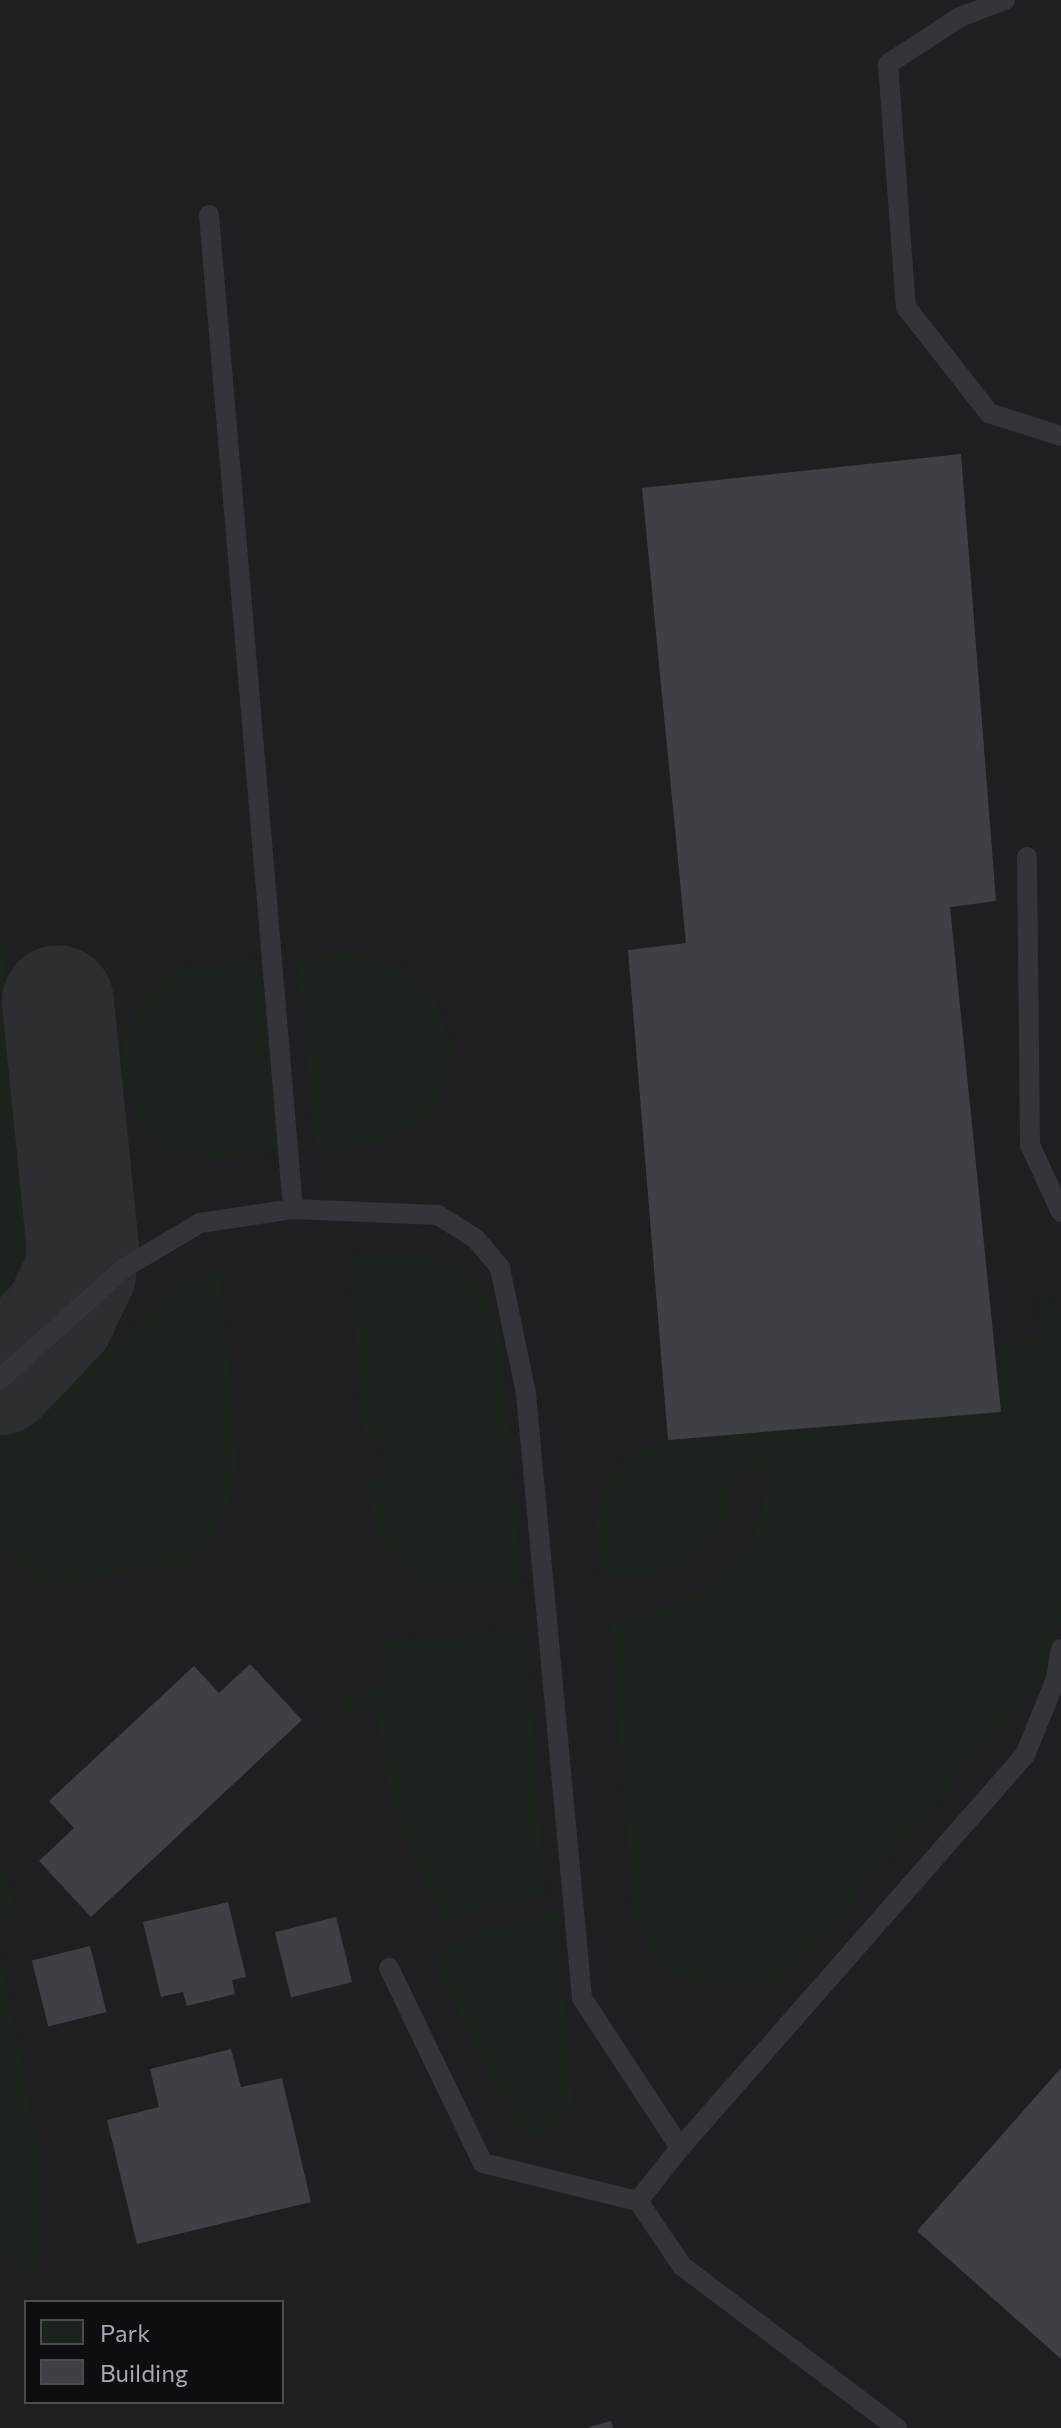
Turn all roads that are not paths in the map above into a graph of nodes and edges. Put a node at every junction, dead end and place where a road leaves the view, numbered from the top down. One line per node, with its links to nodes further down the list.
1 (1005, 0): 3 (lane)
2 (209, 215): 5 (lane)
3 (1061, 436)
4 (1027, 857): 6 (lane)
5 (293, 1209): 7 (lane); 10 (lane)
6 (1061, 1212)
7 (0, 1379)
8 (1061, 1649): 10 (lane)
9 (389, 1968): 11 (lane)
10 (680, 2148): 11 (lane)
11 (638, 2201): 12 (lane)
12 (897, 2428)

